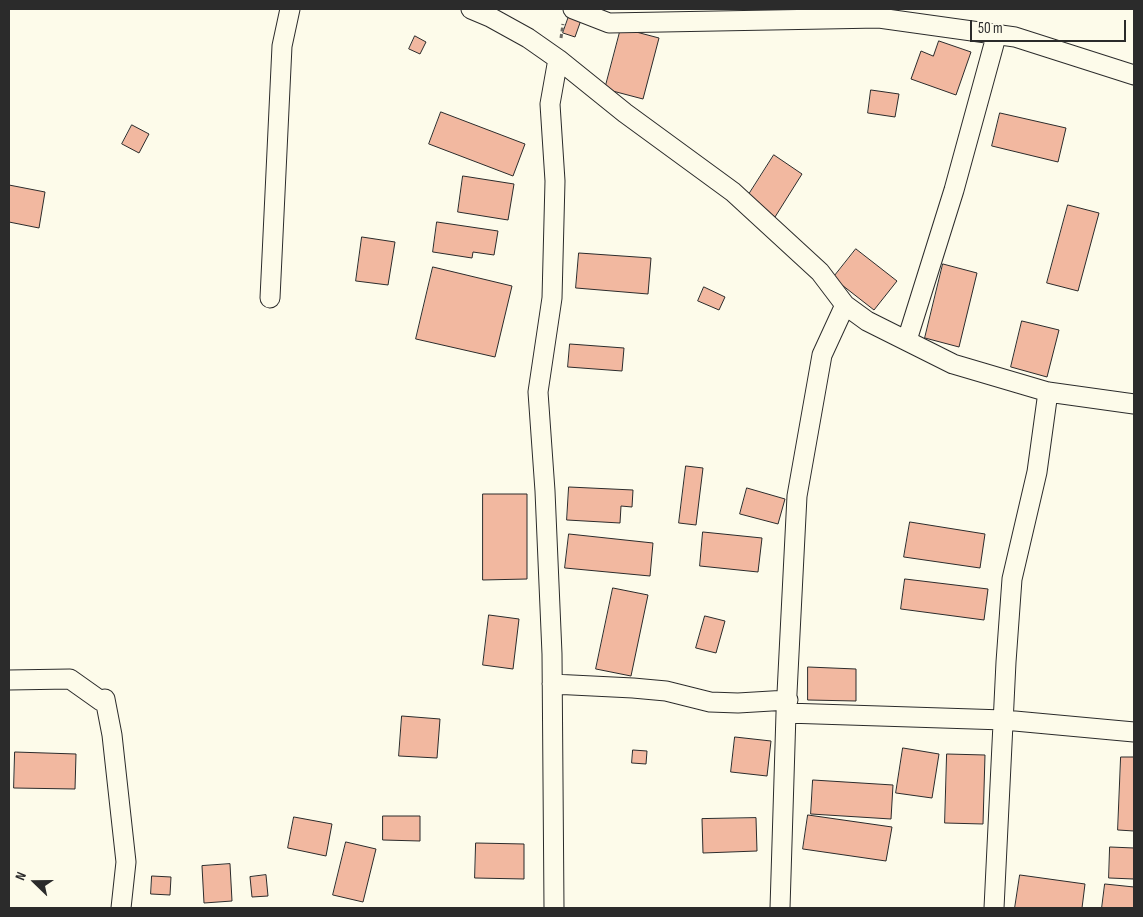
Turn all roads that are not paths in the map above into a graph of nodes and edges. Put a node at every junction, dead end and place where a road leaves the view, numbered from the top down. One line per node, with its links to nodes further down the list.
1 (290, 9): 7 (street)
2 (471, 9): 5 (street)
3 (568, 13): 6 (street)
4 (994, 44): 9 (street)
5 (558, 59): 8 (street); 13 (street)
6 (1134, 76)
7 (270, 298)
8 (845, 304): 9 (street); 14 (street)
9 (907, 340): 10 (street)
10 (1048, 392): 11 (street); 15 (street)
11 (1134, 404)
12 (9, 680): 17 (street)
13 (552, 684): 14 (street); 18 (street)
14 (787, 706): 15 (street); 19 (street)
15 (1004, 720): 16 (street); 20 (street)
16 (1134, 732)
17 (121, 908)
18 (554, 908)
19 (780, 908)
20 (994, 908)

